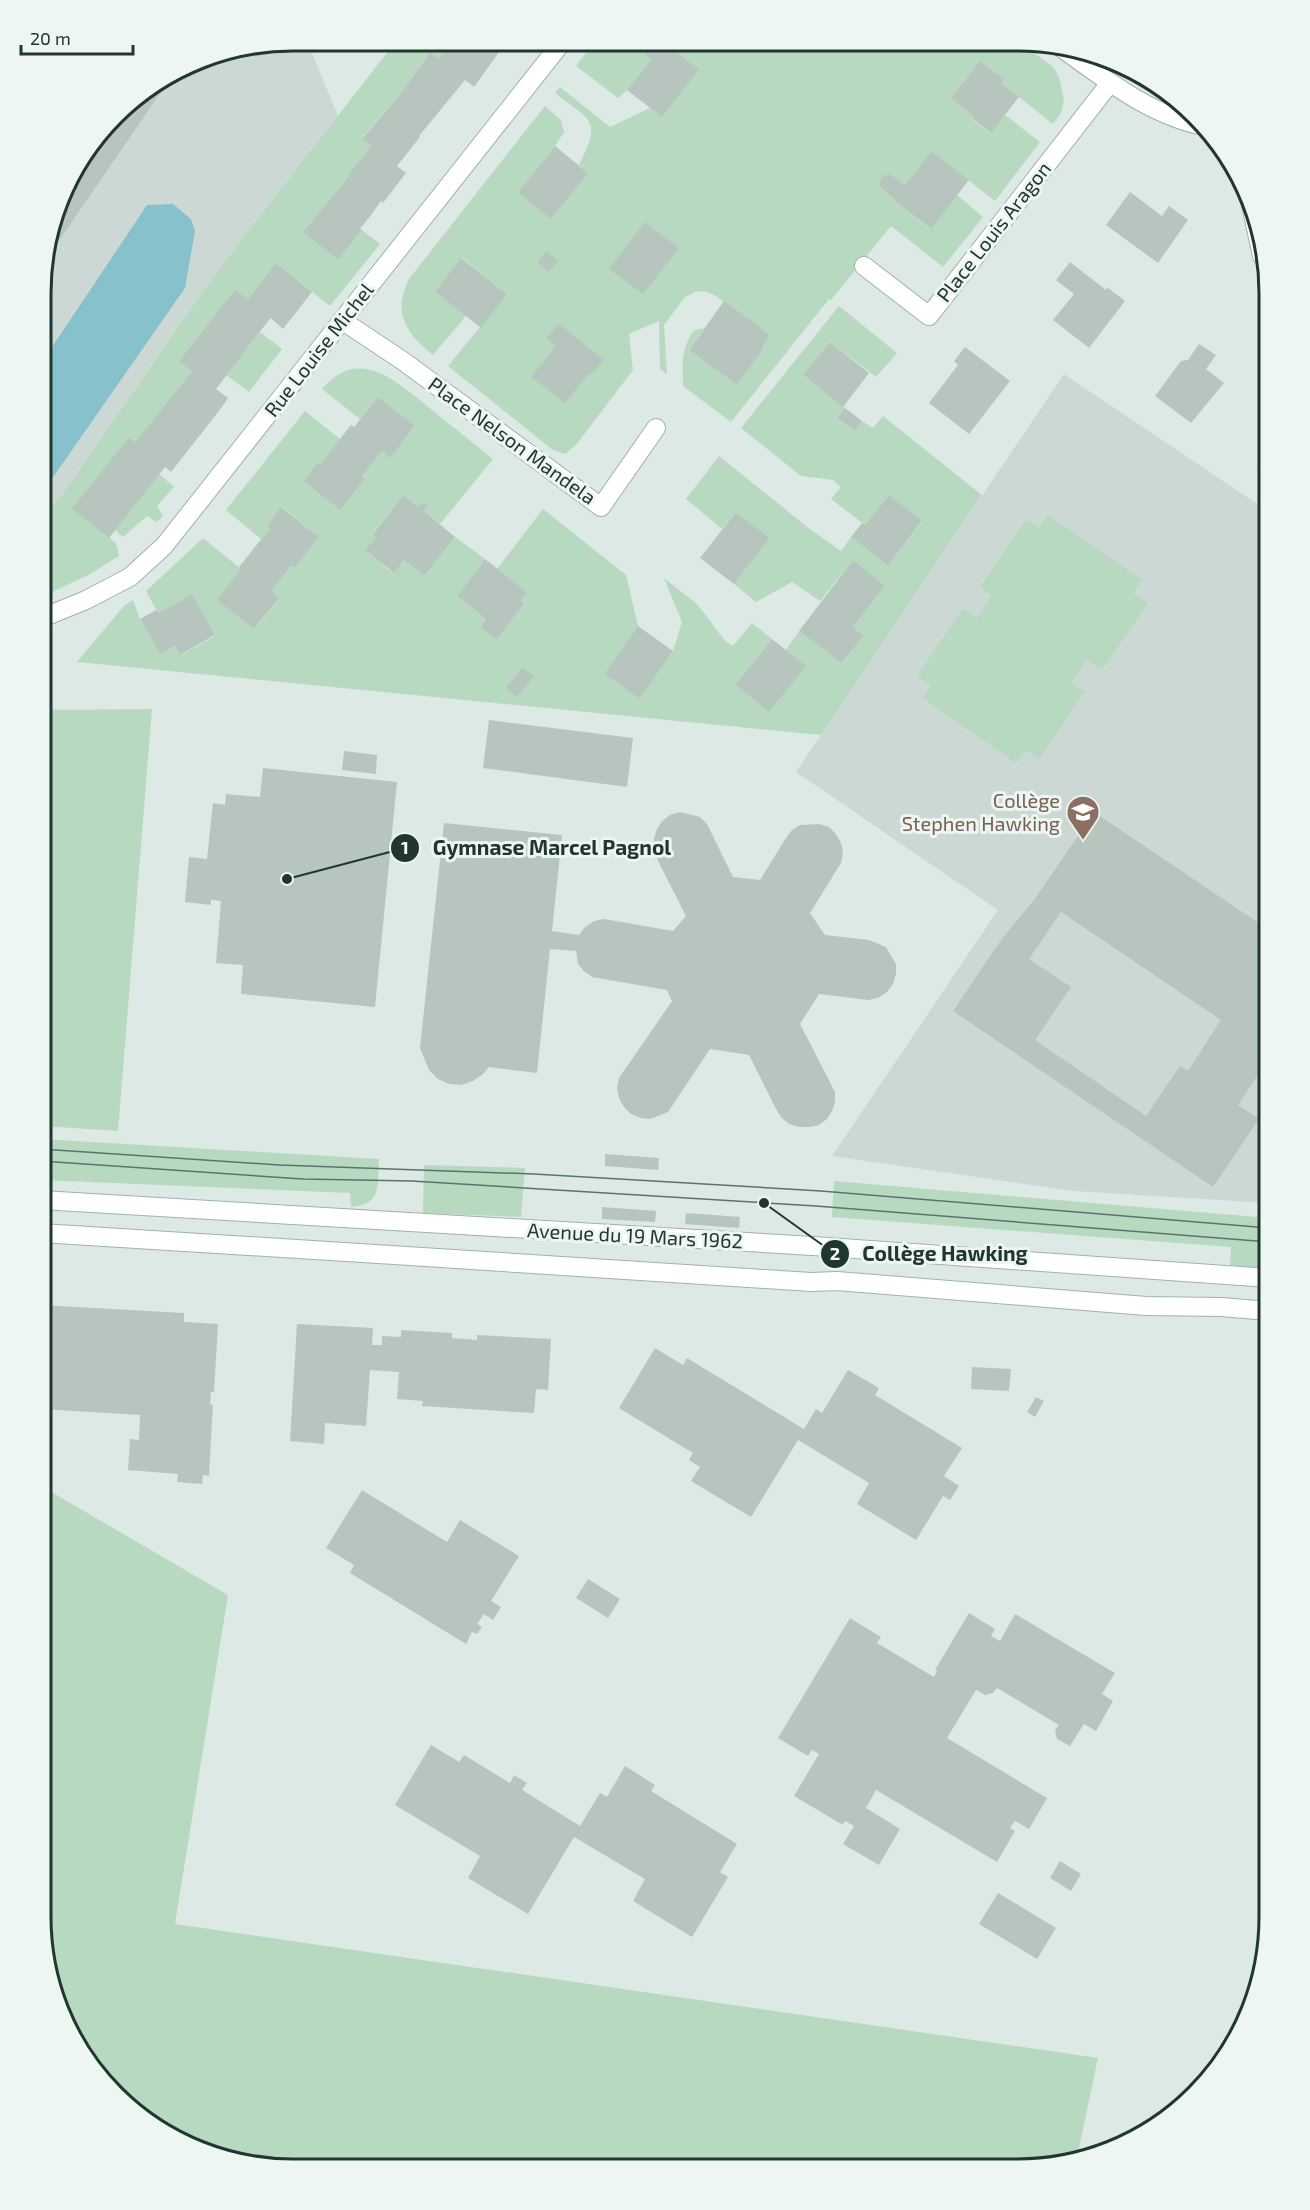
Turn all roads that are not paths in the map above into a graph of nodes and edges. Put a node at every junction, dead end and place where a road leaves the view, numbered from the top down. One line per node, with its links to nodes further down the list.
1 (555, 51): 6 (street, Rue Louise Michel)
2 (1076, 58): 3 (street)
3 (1110, 83): 4 (street); 5 (street, Place Louis Aragon)
4 (1186, 120)
5 (864, 266)
6 (343, 321): 7 (street, Place Nelson Mandela); 8 (street, Rue Louise Michel)
7 (656, 428)
8 (51, 614)
9 (51, 1201): 11 (street, Avenue du 19 Mars 1962)
10 (51, 1234): 12 (street, Avenue du 19 Mars 1962)
11 (1259, 1277)
12 (1259, 1310)

